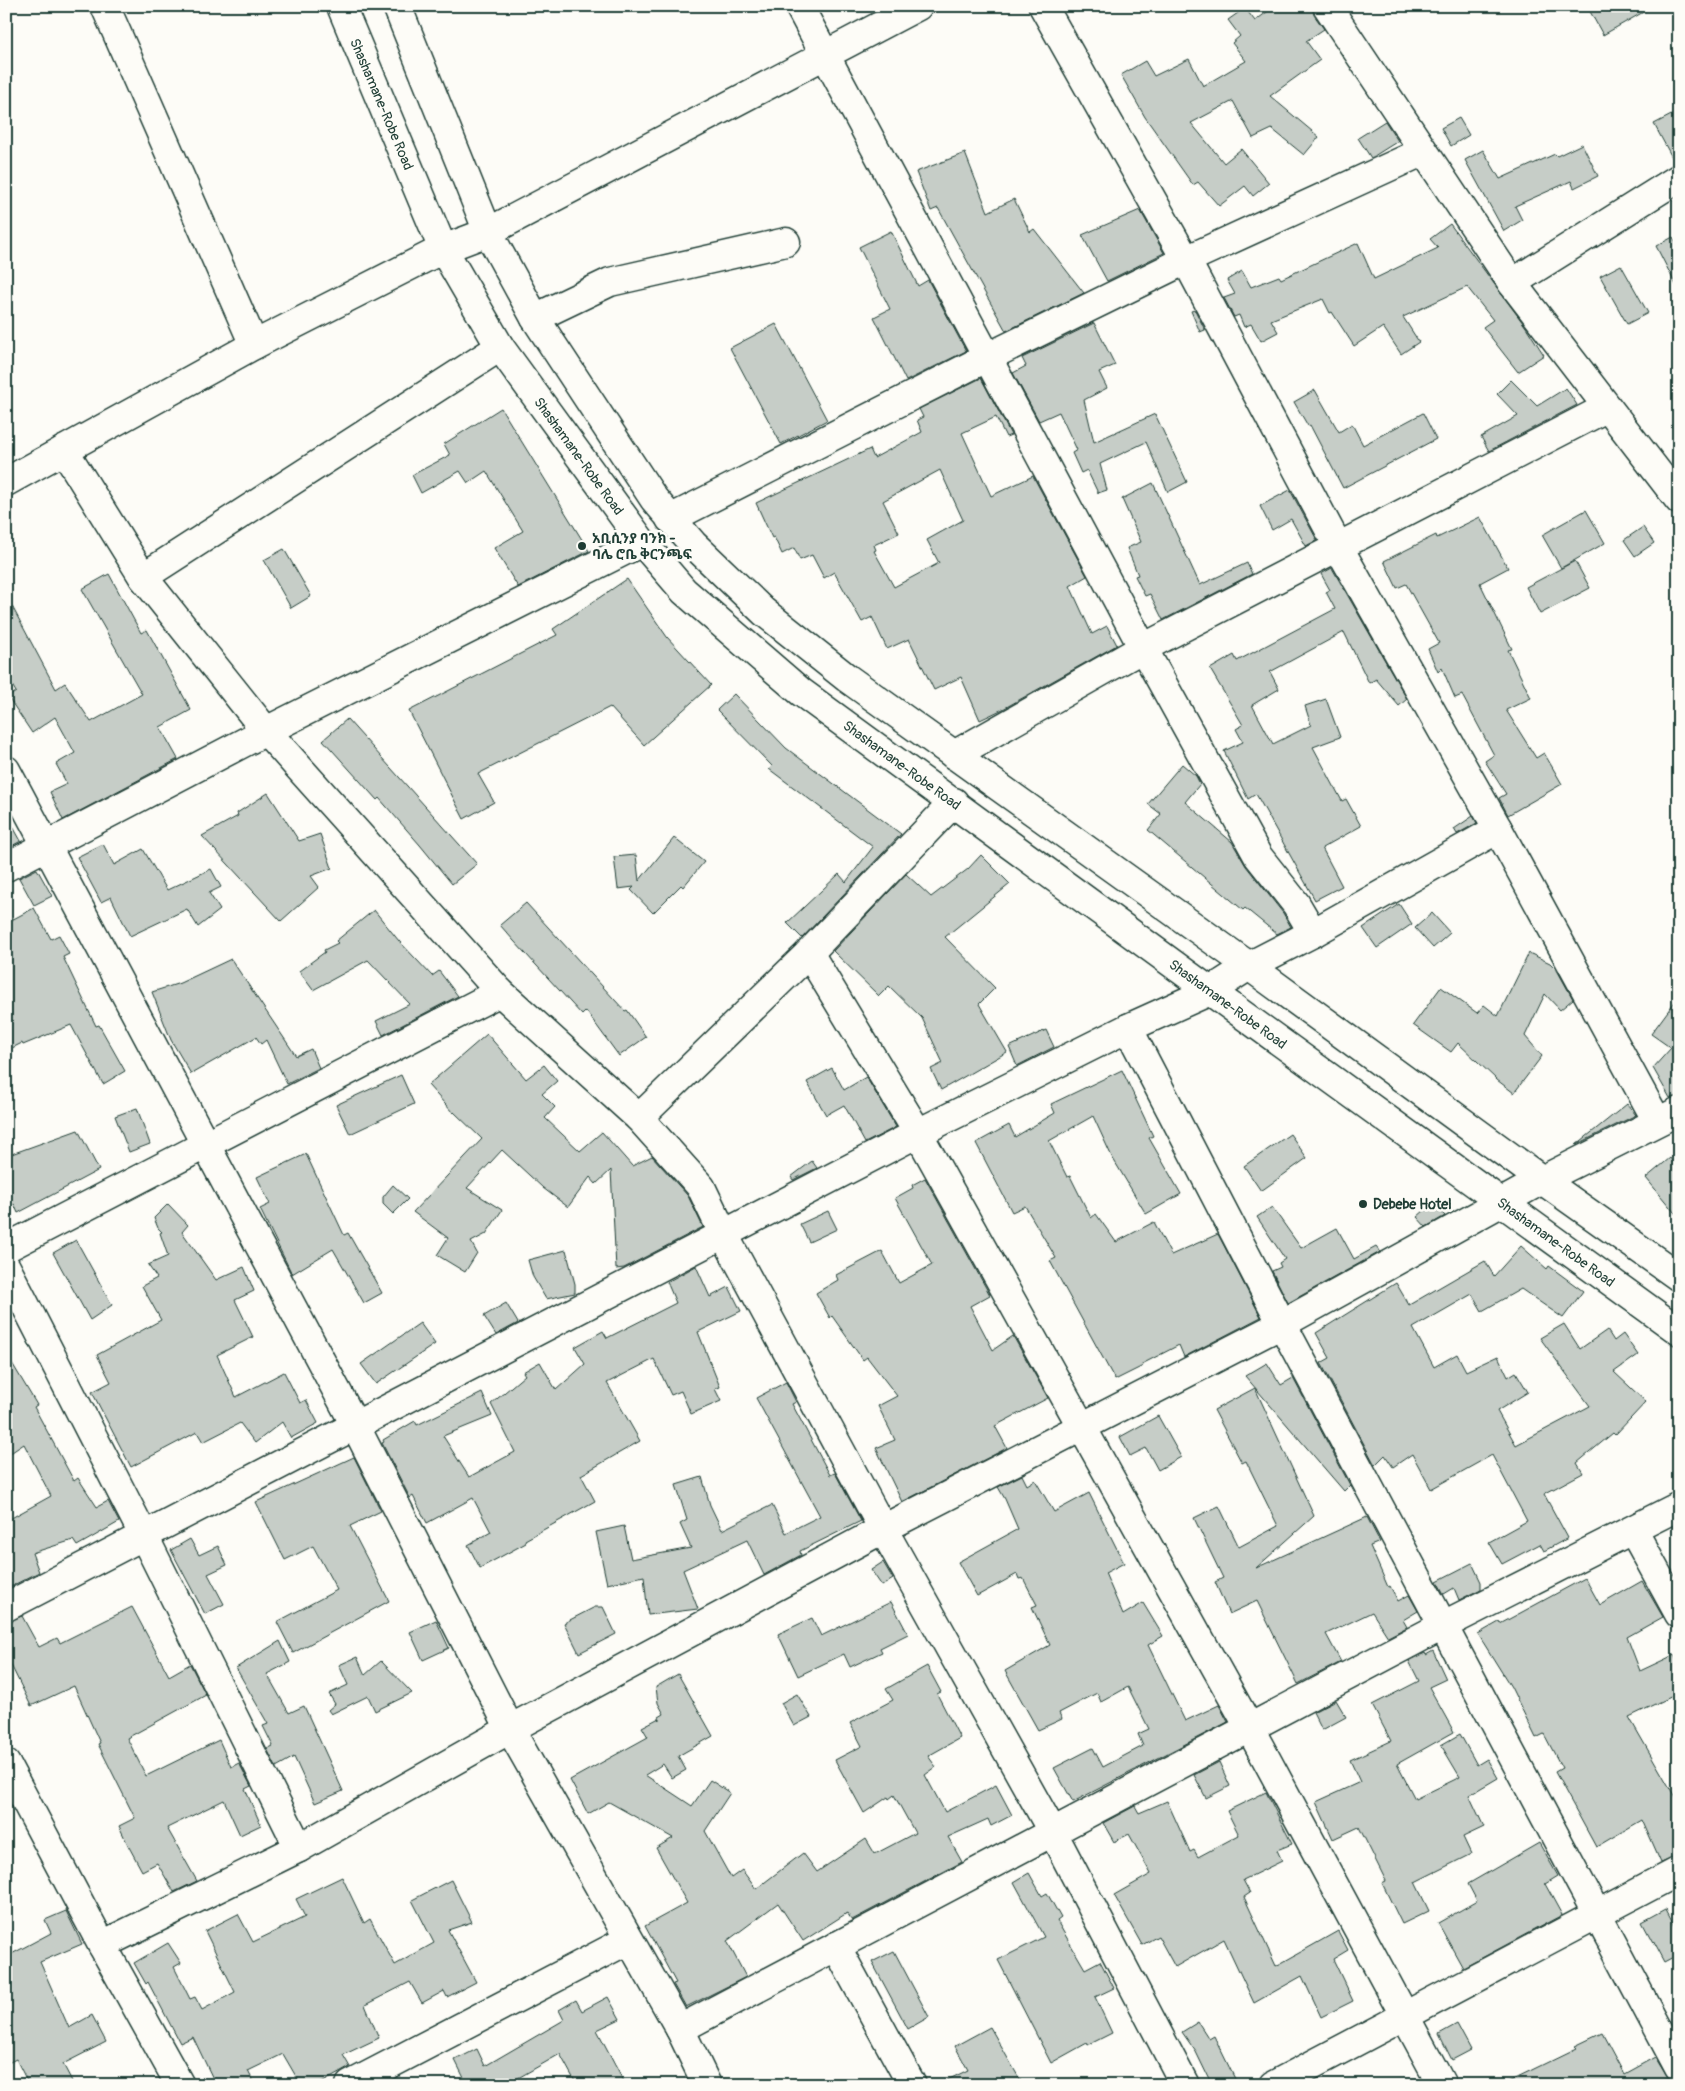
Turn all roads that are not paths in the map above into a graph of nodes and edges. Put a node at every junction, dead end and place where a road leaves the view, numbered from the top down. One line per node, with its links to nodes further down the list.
1 (106, 6): 17 (street)
2 (341, 6): 13 (street, Shashamane-Robe Road)
3 (397, 6): 11 (street)
4 (799, 6): 8 (street)
5 (918, 6): 8 (street)
6 (1043, 6): 14 (street)
7 (1327, 6): 9 (street)
8 (825, 54): 11 (street); 19 (street)
9 (1422, 152): 14 (street); 15 (street)
10 (1679, 178): 15 (street)
11 (488, 232): 13 (street); 16 (street)
12 (786, 242): 16 (street)
13 (443, 249): 17 (street); 18 (street, Shashamane-Robe Road)
14 (1186, 260): 19 (street); 26 (street)
15 (1512, 283): 20 (street)
16 (535, 318): 24 (street)
17 (254, 345): 21 (street)
18 (500, 347): 25 (street, Shashamane-Robe Road); 27 (street)
19 (988, 357): 24 (street); 28 (street)
20 (1606, 408): 23 (street); 26 (street)
21 (64, 450): 22 (street); 27 (street)
22 (6, 482)
23 (1679, 500)
24 (670, 519): 30 (street)
25 (642, 542): 29 (street); 32 (street, Shashamane-Robe Road)
26 (1339, 548): 28 (street); 33 (street)
27 (143, 577): 29 (street)
28 (1143, 648): 30 (street); 36 (street)
29 (266, 732): 34 (street); 40 (street)
30 (954, 755): 38 (street)
31 (6, 770): 34 (street)
32 (954, 802): 37 (street); 39 (street, Shashamane-Robe Road)
33 (1498, 829): 36 (street); 42 (street)
34 (46, 846): 35 (street); 45 (street)
35 (6, 867)
36 (1312, 933): 38 (street)
37 (809, 953): 43 (street); 44 (street)
38 (1249, 966): 39 (street); 46 (street)
39 (1210, 991): 41 (street); 47 (street, Shashamane-Robe Road)
40 (500, 992): 43 (street); 45 (street)
41 (1128, 1028): 44 (street); 52 (street)
42 (1668, 1116): 46 (street)
43 (639, 1118): 48 (street)
44 (918, 1133): 48 (street); 55 (street)
45 (206, 1145): 49 (street); 54 (street)
46 (1542, 1180): 47 (street); 51 (street)
47 (1502, 1203): 52 (street); 53 (street, Shashamane-Robe Road)
48 (723, 1233): 54 (street); 57 (street)
49 (6, 1248)
50 (6, 1267): 59 (street)
51 (1679, 1277)
52 (1282, 1324): 55 (street); 62 (street)
53 (1679, 1331)
54 (355, 1425): 59 (street); 64 (street)
55 (1081, 1426): 57 (street); 63 (street)
56 (1679, 1506): 58 (street)
57 (883, 1529): 64 (street); 66 (street)
58 (1633, 1530): 61 (street); 62 (street)
59 (144, 1536): 60 (street); 67 (street)
60 (6, 1607)
61 (1679, 1614)
62 (1444, 1625): 63 (street); 69 (street)
63 (1249, 1728): 66 (street); 73 (street)
64 (510, 1729): 67 (street); 70 (street)
65 (6, 1764): 71 (street)
66 (1052, 1831): 72 (street); 80 (street)
67 (299, 1848): 71 (street)
68 (1679, 1871): 69 (street)
69 (1597, 1914): 73 (street); 75 (street)
70 (628, 1940): 74 (street); 77 (street)
71 (102, 1945): 76 (street)
72 (836, 1946): 74 (street); 79 (street)
73 (1406, 2015): 81 (street); 82 (street)
74 (680, 2029): 78 (street)
75 (1679, 2068)
76 (180, 2085)
77 (350, 2085)
78 (707, 2085)
79 (912, 2085)
80 (1185, 2085)
81 (1274, 2085)
82 (1442, 2085)

